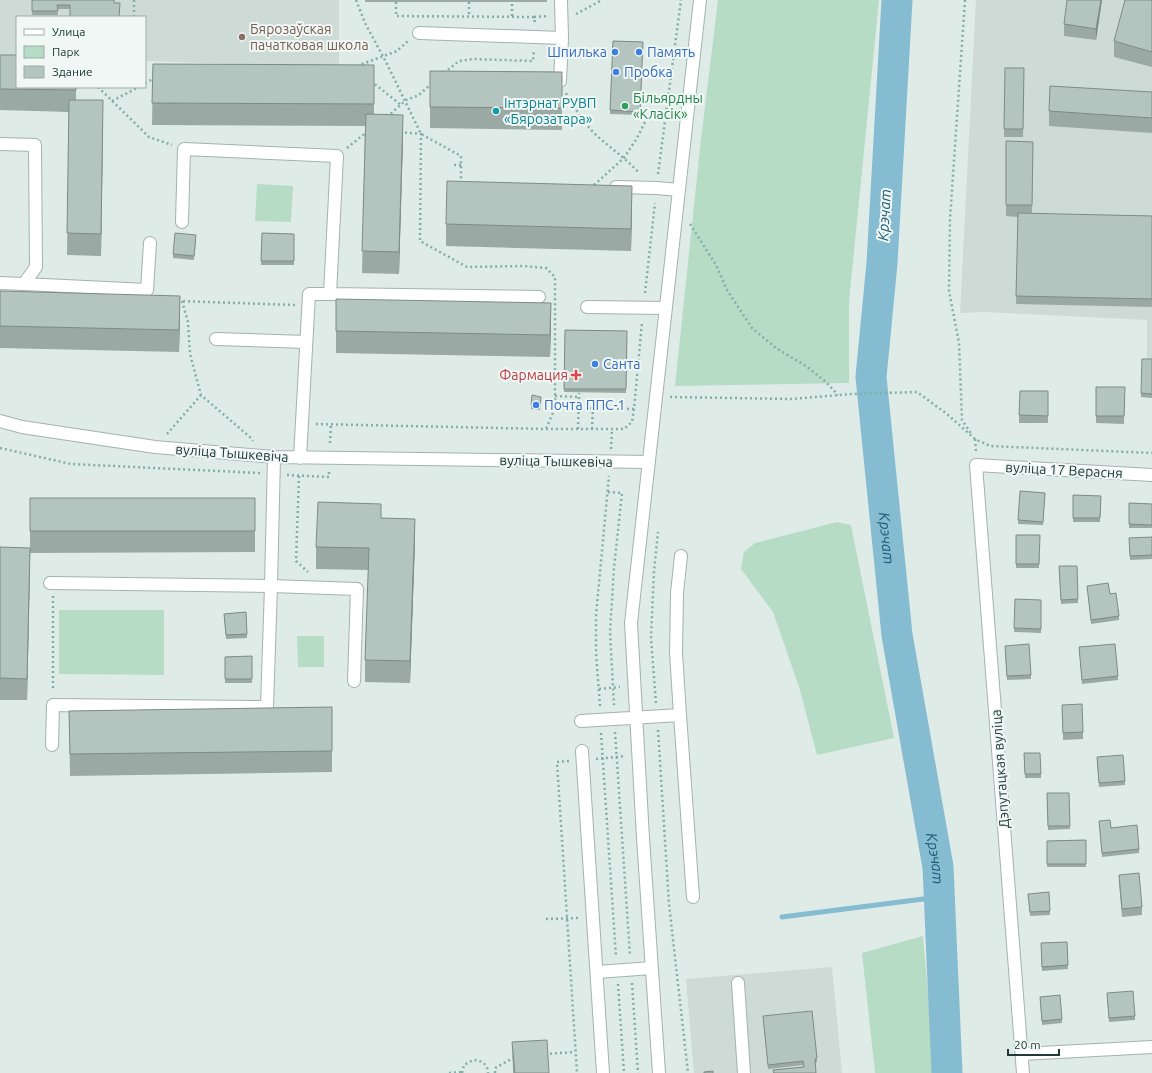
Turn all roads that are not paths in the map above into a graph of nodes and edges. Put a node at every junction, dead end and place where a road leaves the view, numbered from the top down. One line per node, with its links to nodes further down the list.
1 (561, 0): 4 (street)
2 (700, 0): 8 (street)
3 (419, 33): 4 (street)
4 (562, 38): 5 (street)
5 (560, 81)
6 (0, 144): 12 (street)
7 (594, 186): 8 (street)
8 (679, 190): 16 (street)
9 (182, 222): 13 (street)
10 (150, 243): 12 (street)
11 (0, 284): 12 (street)
12 (24, 284)
13 (330, 294): 14 (street); 18 (street)
14 (539, 297)
15 (587, 307): 16 (street)
16 (665, 308): 22 (street)
17 (216, 338): 18 (street)
18 (306, 342): 21 (street)
19 (0, 421): 20 (street, вуліца Тышкевіча)
20 (274, 457): 21 (street, вуліца Тышкевіча); 27 (street)
21 (300, 458): 22 (street, вуліца Тышкевіча)
22 (649, 462): 30 (street)
23 (976, 465): 24 (street, вуліца 17 Верасня); 39 (street, Дэпутацкая вуліца)
24 (1152, 475)
25 (681, 556): 29 (street)
26 (51, 583): 27 (street)
27 (271, 586): 28 (street); 32 (street)
28 (354, 681)
29 (680, 715): 30 (street); 34 (street)
30 (636, 718): 31 (street); 35 (street)
31 (581, 721)
32 (52, 745)
33 (583, 756): 36 (street)
34 (694, 897)
35 (652, 968): 36 (street); 41 (street)
36 (597, 972): 40 (street)
37 (738, 983): 42 (street)
38 (1152, 1047): 39 (street)
39 (1022, 1054): 43 (street, Дэпутацкая вуліца)
40 (603, 1073)
41 (659, 1073)
42 (744, 1073)
43 (1022, 1073)

